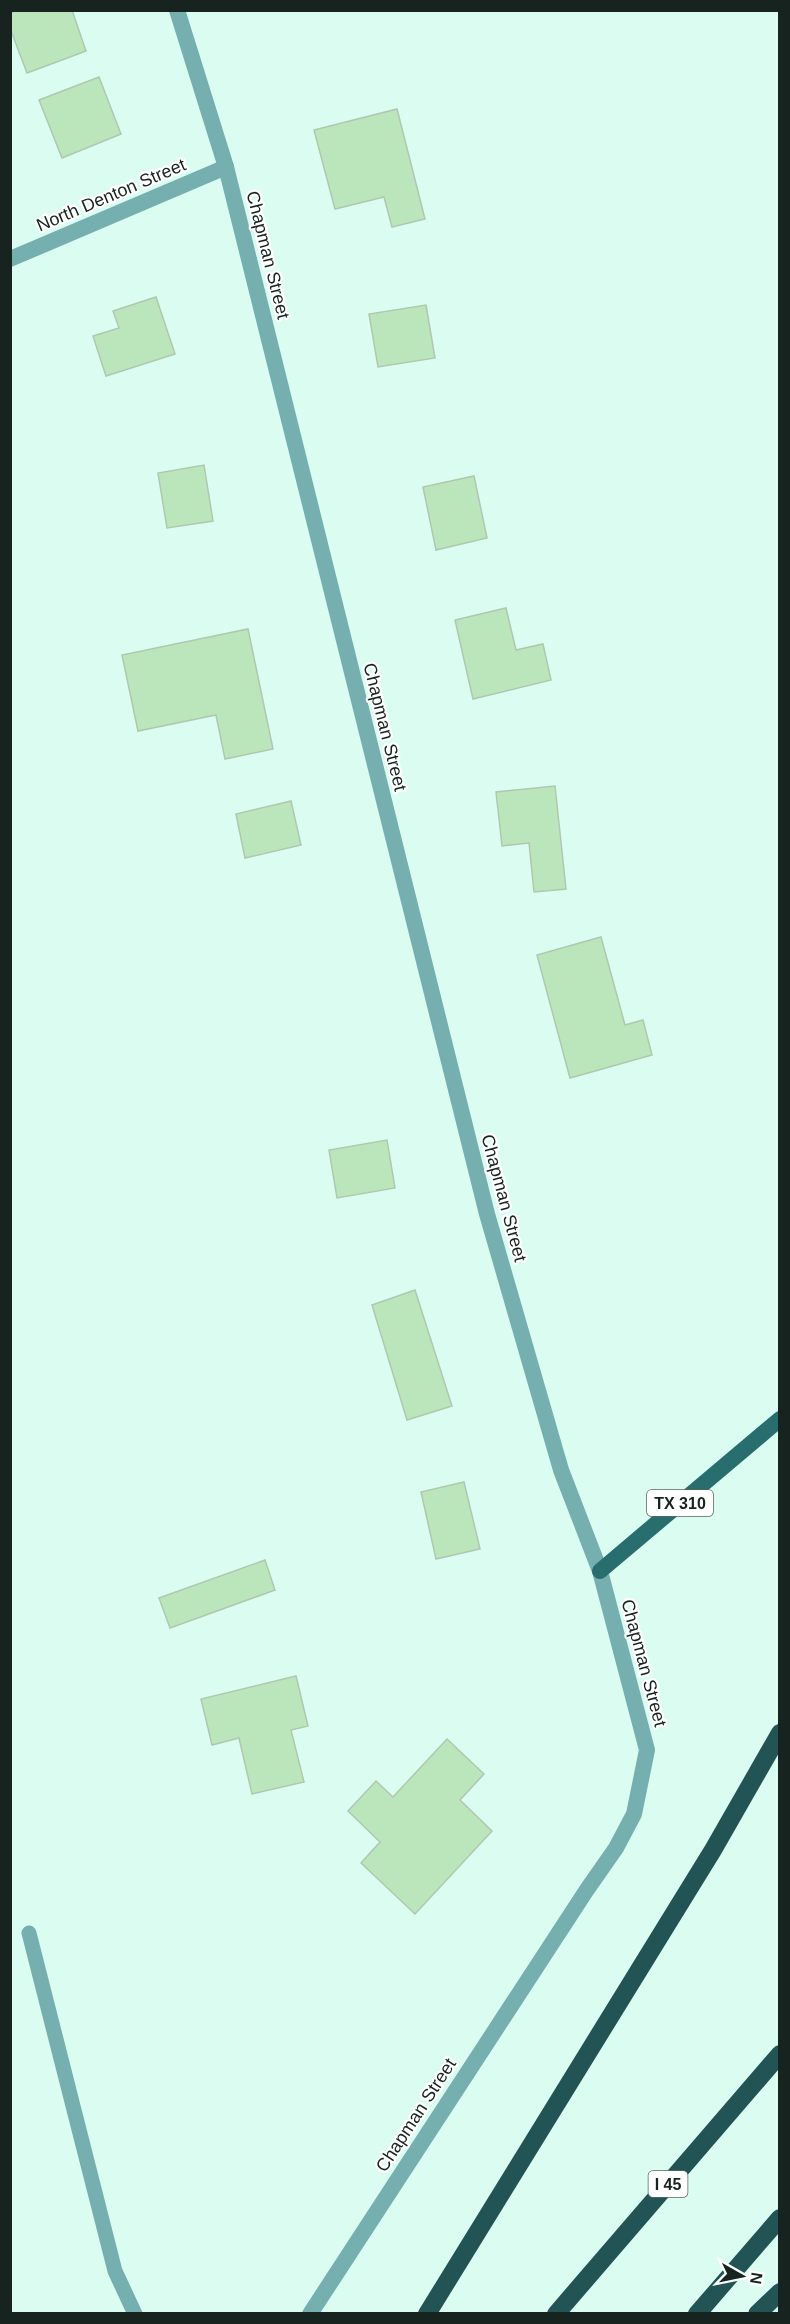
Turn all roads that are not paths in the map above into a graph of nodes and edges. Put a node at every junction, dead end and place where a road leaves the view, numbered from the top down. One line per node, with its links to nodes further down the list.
1 (177, 10): 2 (street, Chapman Street)
2 (226, 167): 3 (street, North Denton Street); 5 (street, Chapman Street)
3 (10, 258)
4 (780, 1419): 5 (main road, TX 310)
5 (600, 1571): 12 (street, Chapman Street)
6 (780, 1733): 13 (highway)
7 (28, 1933): 11 (lane)
8 (780, 2055): 14 (highway, I 45)
9 (780, 2218): 15 (highway)
10 (780, 2292): 16 (highway)
11 (135, 2313)
12 (310, 2313)
13 (427, 2313)
14 (556, 2313)
15 (697, 2313)
16 (757, 2313)

